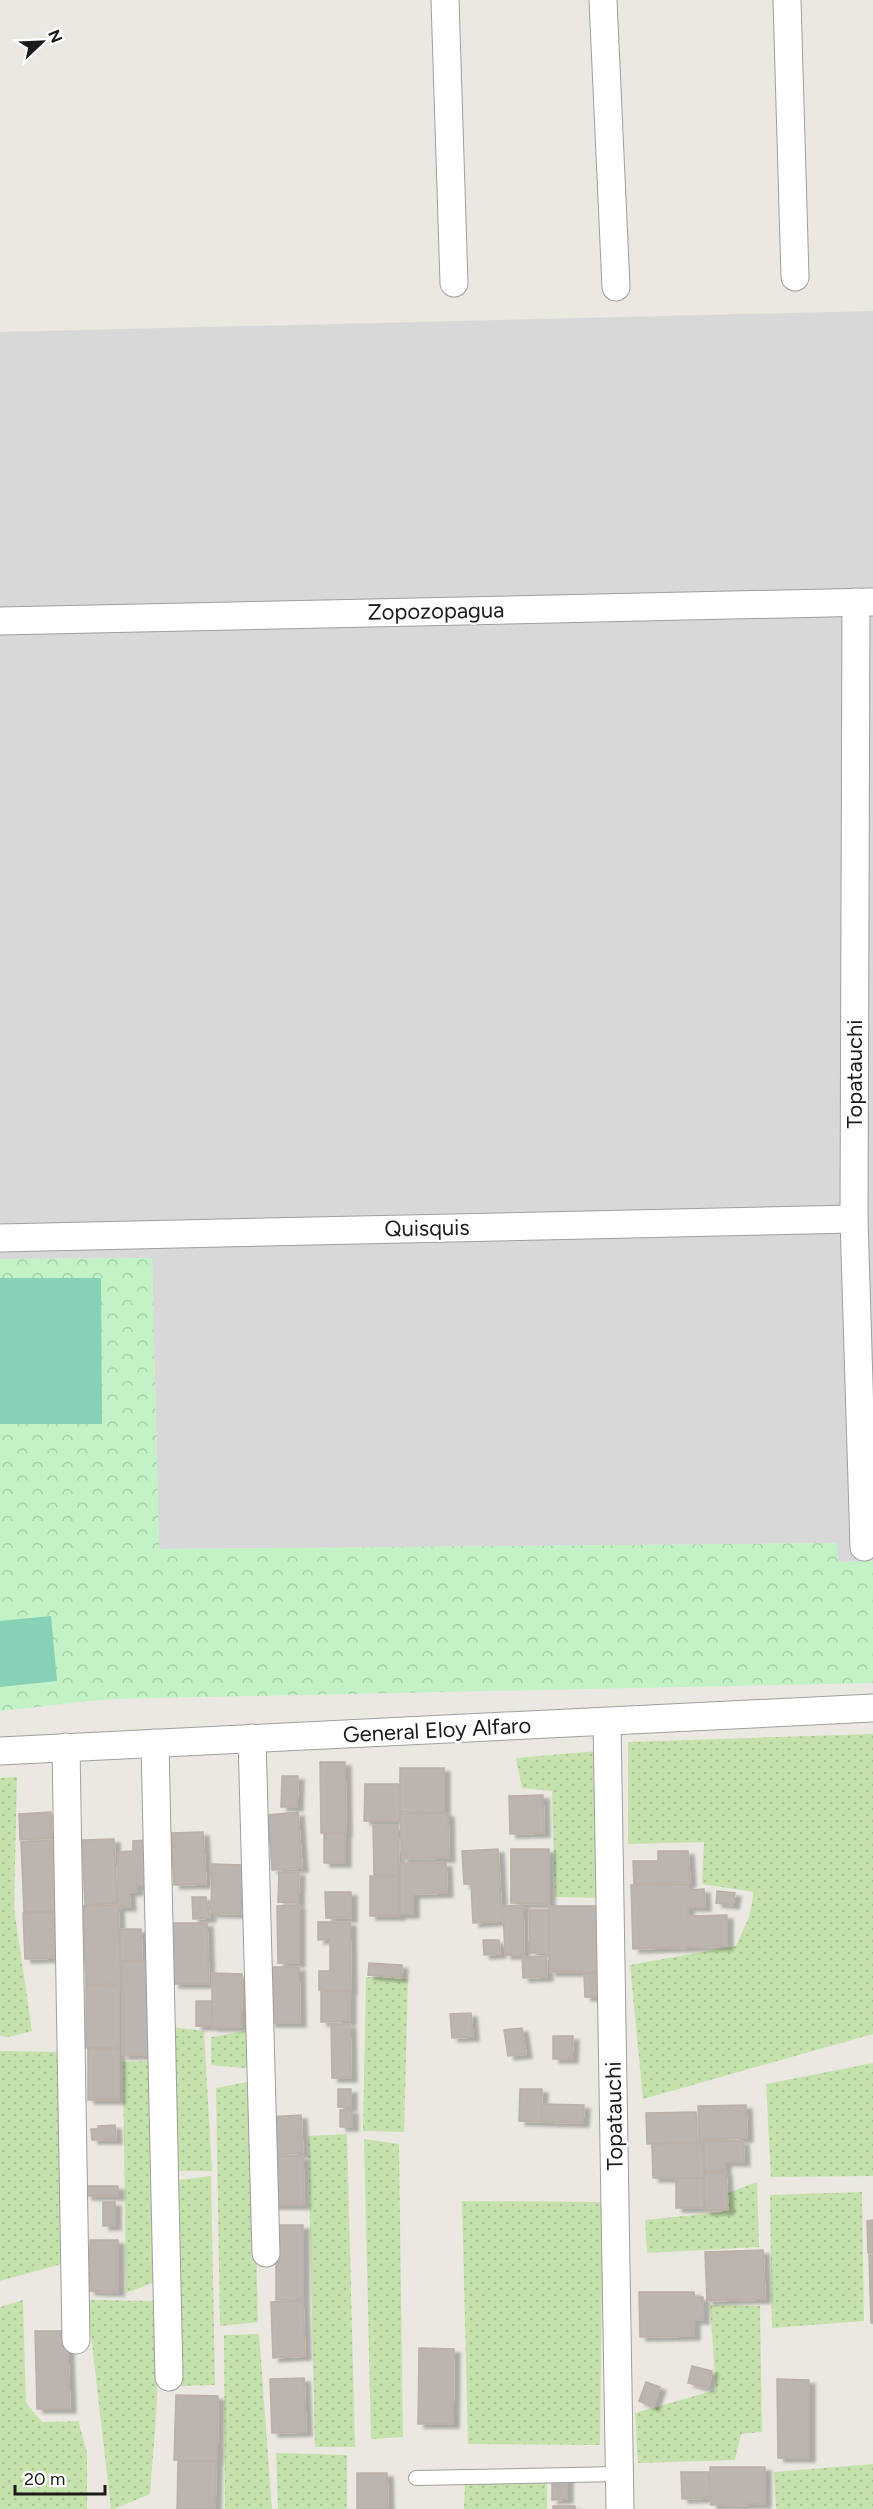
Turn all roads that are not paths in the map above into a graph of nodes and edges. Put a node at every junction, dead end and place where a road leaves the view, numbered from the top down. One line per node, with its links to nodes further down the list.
1 (445, 0): 5 (street)
2 (603, 0): 6 (street)
3 (787, 0): 4 (street)
4 (795, 278)
5 (454, 284)
6 (616, 288)
7 (864, 602): 8 (street, Zopozopagua); 9 (street, Topatauchi)
8 (0, 621)
9 (854, 1219): 10 (street, Quisquis); 11 (street, Topatauchi)
10 (0, 1238)
11 (864, 1546)
12 (873, 1708): 13 (street, General Eloy Alfaro)
13 (607, 1722): 14 (street, General Eloy Alfaro); 21 (street, Topatauchi)
14 (252, 1738): 15 (street, General Eloy Alfaro); 18 (street)
15 (155, 1743): 16 (street, General Eloy Alfaro); 20 (street)
16 (66, 1747): 17 (street, General Eloy Alfaro); 19 (street)
17 (0, 1751)
18 (266, 2253)
19 (76, 2340)
20 (169, 2377)
21 (619, 2474): 22 (lane); 23 (street, Topatauchi)
22 (416, 2478)
23 (620, 2509)

